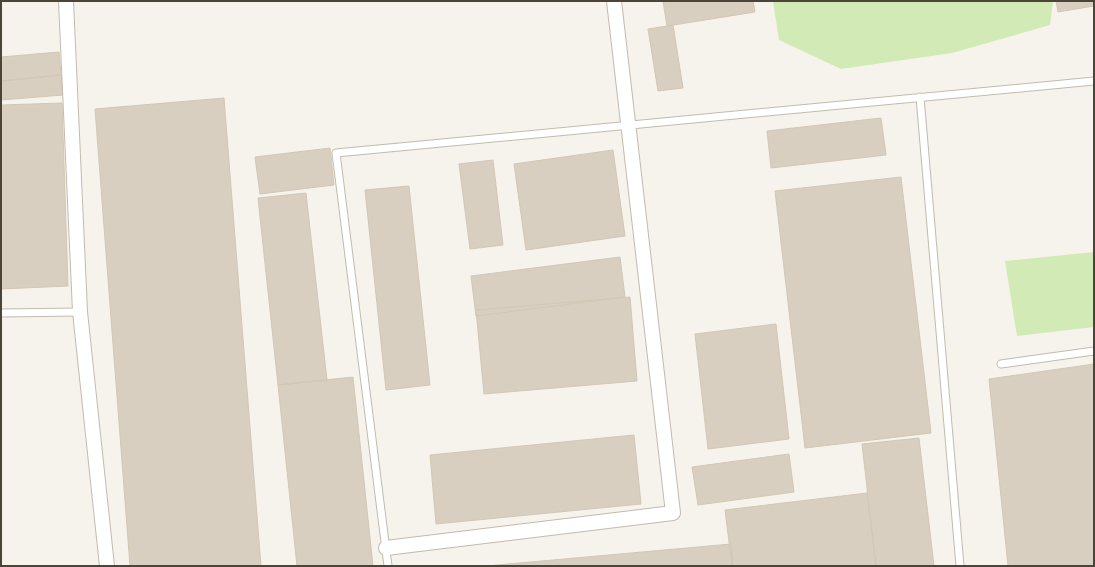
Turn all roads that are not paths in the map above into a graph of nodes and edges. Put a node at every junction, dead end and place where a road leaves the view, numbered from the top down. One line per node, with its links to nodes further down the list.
1 (66, 1): 6 (street)
2 (614, 1): 5 (street)
3 (1094, 81): 4 (lane)
4 (920, 97): 5 (lane); 13 (lane)
5 (629, 124): 10 (street); 10 (lane)
6 (80, 312): 7 (lane); 11 (street)
7 (1, 314)
8 (1094, 351): 9 (lane)
9 (1001, 364)
10 (386, 548): 12 (lane)
11 (107, 566)
12 (388, 566)
13 (960, 566)

